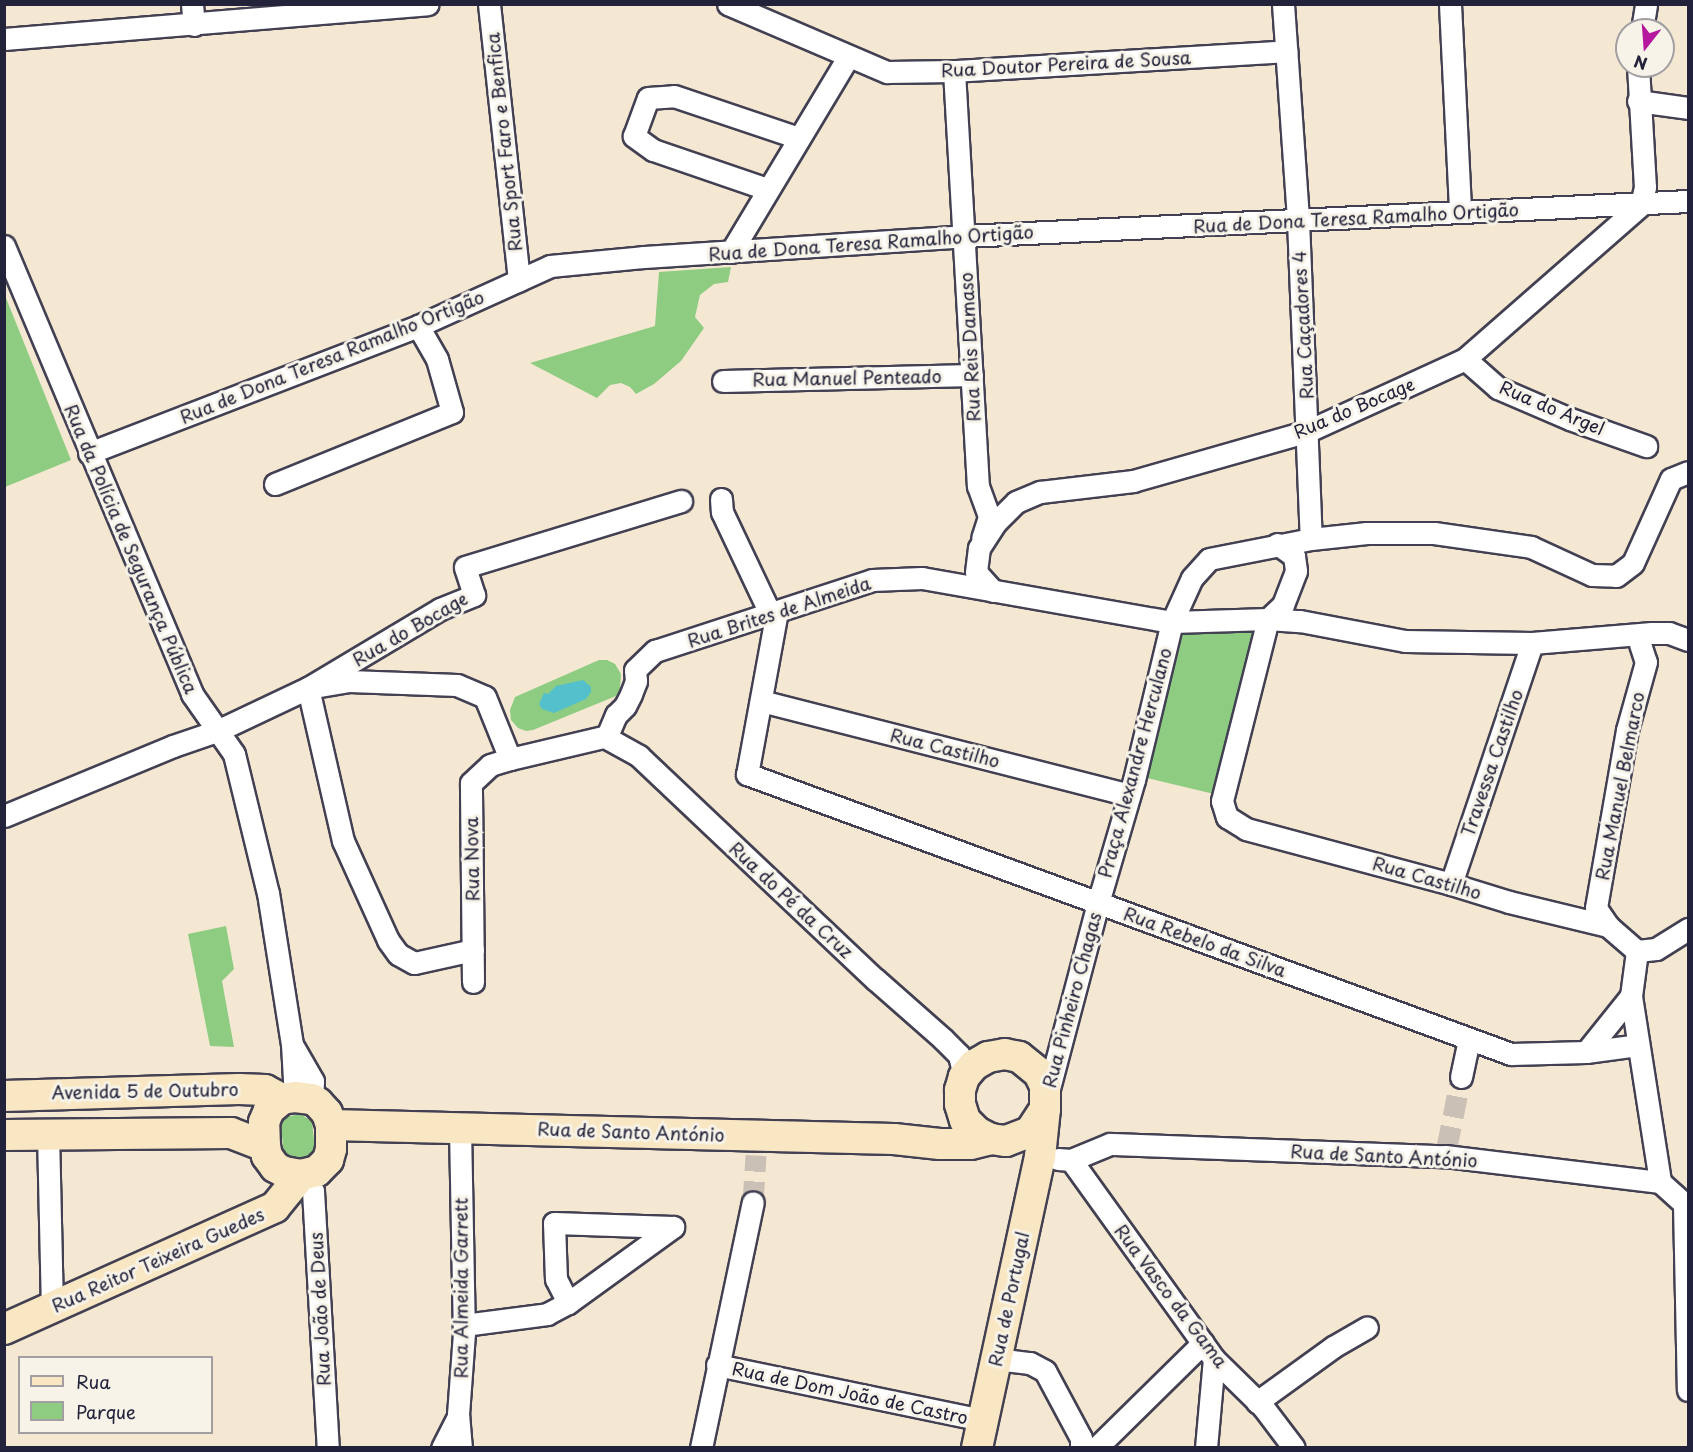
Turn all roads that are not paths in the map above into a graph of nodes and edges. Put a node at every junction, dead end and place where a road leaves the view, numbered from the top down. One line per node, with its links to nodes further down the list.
1 (428, 4): 7 (street)
2 (489, 4): 26 (street, Rua Sport Faro e Benfica)
3 (728, 4): 6 (street, Rua Doutor Pereira de Sousa)
4 (1283, 4): 9 (street, Rua Caçadores 4)
5 (1450, 4): 20 (street)
6 (756, 10): 10 (street, Rua Doutor Pereira de Sousa)
7 (200, 18): 8 (street)
8 (4, 39)
9 (1286, 51): 11 (street, Rua Doutor Pereira de Sousa); 21 (street, Rua Caçadores 4)
10 (848, 57): 11 (street, Rua Doutor Pereira de Sousa); 15 (street)
11 (954, 71): 22 (street, Rua Reis Damaso)
12 (1638, 78): 13 (street)
13 (1638, 101): 14 (street); 18 (street)
14 (1689, 108)
15 (799, 138): 16 (street); 16 (street)
16 (767, 189): 25 (street)
17 (1689, 201): 18 (street, Rua de Dona Teresa Ramalho Ortigão)
18 (1641, 205): 19 (street, Rua de Dona Teresa Ramalho Ortigão); 23 (street, Rua do Bocage)
19 (1598, 207): 20 (street, Rua de Dona Teresa Ramalho Ortigão); 23 (street)
20 (1460, 212): 21 (street, Rua de Dona Teresa Ramalho Ortigão)
21 (1298, 220): 22 (street, Rua de Dona Teresa Ramalho Ortigão); 31 (street, Rua Caçadores 4)
22 (965, 236): 25 (street, Rua de Dona Teresa Ramalho Ortigão); 29 (street, Rua Reis Damaso)
23 (1602, 239): 28 (street, Rua do Bocage)
24 (4, 246): 33 (street, Rua da Polícia de Segurança Pública)
25 (731, 252): 26 (street, Rua de Dona Teresa Ramalho Ortigão)
26 (519, 280): 27 (street, Rua de Dona Teresa Ramalho Ortigão)
27 (418, 326): 33 (street, Rua de Dona Teresa Ramalho Ortigão); 35 (street)
28 (1466, 359): 31 (street, Rua do Bocage); 32 (street, Rua do Argel)
29 (972, 375): 30 (street, Rua Manuel Penteado); 40 (street, Rua Reis Damaso)
30 (723, 381)
31 (1308, 431): 38 (street, Rua Caçadores 4); 40 (street, Rua do Bocage)
32 (1646, 446)
33 (89, 453): 52 (street, Rua da Polícia de Segurança Pública)
34 (1689, 472): 38 (street, Praça Alexandre Herculano)
35 (275, 484)
36 (721, 499): 43 (street)
37 (681, 501): 50 (street, Rua do Bocage)
38 (1311, 538): 39 (street, Praça Alexandre Herculano)
39 (1277, 544): 42 (street, Praça Alexandre Herculano); 44 (street)
40 (979, 548): 41 (street)
41 (993, 591): 43 (street, Rua Brites de Almeida); 46 (street, Rua Brites de Almeida)
42 (1186, 596): 45 (street); 46 (street, Praça Alexandre Herculano)
43 (773, 612): 51 (street); 53 (street, Rua Brites de Almeida)
44 (1268, 619): 45 (street); 48 (street); 57 (street, Rua Castilho)
45 (1210, 621): 46 (street)
46 (1172, 622): 55 (street, Praça Alexandre Herculano)
47 (1689, 640): 48 (street)
48 (1532, 643): 57 (street, Travessa Castilho)
49 (1640, 644): 59 (street, Rua Manuel Belmarco)
50 (308, 688): 52 (street, Rua do Bocage); 54 (street); 61 (street)
51 (761, 701): 55 (street, Rua Castilho); 58 (street, Rua Rebelo da Silva)
52 (217, 731): 56 (street, Rua do Bocage); 72 (street, Rua da Polícia de Segurança Pública)
53 (607, 736): 54 (street); 69 (street, Rua do Pé da Cruz)
54 (510, 759): 61 (street, Rua Nova)
55 (1130, 795): 58 (street, Praça Alexandre Herculano)
56 (4, 816)
57 (1451, 884): 59 (street, Rua Castilho)
58 (1098, 903): 65 (street, Rua Rebelo da Silva); 73 (street, Rua Pinheiro Chagas)
59 (1608, 926): 62 (street)
60 (1689, 929): 62 (street)
61 (473, 950): 63 (street, Rua Nova)
62 (1637, 951): 64 (street)
63 (473, 982)
64 (1631, 996): 66 (street); 67 (street)
65 (1469, 1039): 67 (street, Rua Rebelo da Silva); 68 (street)
66 (1638, 1045): 67 (street, Rua Rebelo da Silva); 83 (street)
67 (1586, 1052)
68 (1461, 1077)
69 (962, 1090): 73 (street); 78 (street); 79 (street)
70 (55, 1094): 71 (street, Avenida 5 de Outubro); 72 (street, Avenida 5 de Outubro); 75 (street)
71 (4, 1096)
72 (296, 1099): 77 (street); 80 (street)
73 (1046, 1103): 79 (street); 81 (street, Rua Pinheiro Chagas)
74 (460, 1128): 77 (street, Rua de Santo António); 78 (street, Rua de Santo António); 89 (street, Rua Almeida Garrett)
75 (48, 1133): 76 (street); 80 (street); 88 (street)
76 (4, 1135)
77 (331, 1135): 84 (street)
78 (894, 1139): 79 (street)
79 (991, 1139)
80 (265, 1146): 84 (street)
81 (1043, 1154): 82 (street); 93 (street, Rua de Portugal)
82 (1071, 1160): 83 (street, Rua de Santo António); 92 (street, Rua Vasco da Gama)
83 (1660, 1182): 86 (street)
84 (307, 1183): 88 (street, Rua Reitor Teixeira Guedes); 99 (street, Rua João de Deus)
85 (753, 1202): 94 (street)
86 (1686, 1206): 95 (street)
87 (568, 1303): 87 (street); 89 (street)
88 (52, 1308): 91 (street, Rua Reitor Teixeira Guedes)
89 (464, 1324): 97 (street, Rua Almeida Garrett)
90 (1367, 1327): 96 (street)
91 (4, 1329)
92 (1209, 1351): 96 (street, Rua Vasco da Gama); 104 (street); 105 (street)
93 (996, 1359): 98 (street, Rua de Portugal); 103 (street)
94 (717, 1365): 98 (street, Rua de Dom João de Castro); 102 (street)
95 (1689, 1390)
96 (1257, 1402): 106 (street, Rua Vasco da Gama)
97 (458, 1414): 100 (street); 101 (street, Rua Almeida Garrett)
98 (980, 1434)
99 (328, 1448)
100 (442, 1448)
101 (461, 1448)
102 (700, 1448)
103 (1081, 1448)
104 (1096, 1448)
105 (1206, 1448)
106 (1294, 1448)

